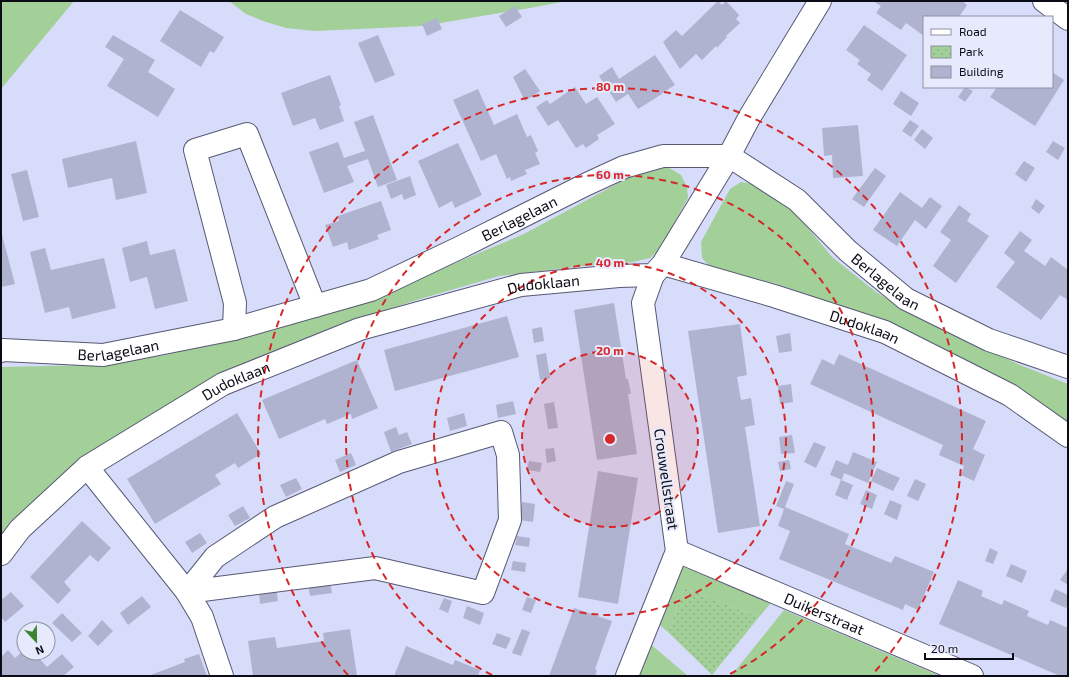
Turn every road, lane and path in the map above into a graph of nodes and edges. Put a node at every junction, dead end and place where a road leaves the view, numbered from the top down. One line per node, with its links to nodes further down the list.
1 (820, 1): 4 (street)
2 (1044, 1): 3 (street)
3 (1068, 19)
4 (729, 156): 5 (street); 6 (street, Berlagelaan); 9 (street, Berlagelaan)
5 (658, 269): 10 (street, Dudoklaan); 11 (street, Dudoklaan); 12 (street, Crouwellstraat)
6 (315, 306): 7 (street, Berlagelaan); 7 (street)
7 (234, 329): 8 (street, Berlagelaan)
8 (1, 351)
9 (1068, 367)
10 (1068, 436)
11 (87, 467): 13 (street, Dudoklaan); 14 (street)
12 (677, 551): 16 (street, Crouwellstraat); 17 (street, Duikerstraat)
13 (1, 554)
14 (187, 592): 14 (street); 15 (street)
15 (222, 676)
16 (628, 676)
17 (972, 676)

